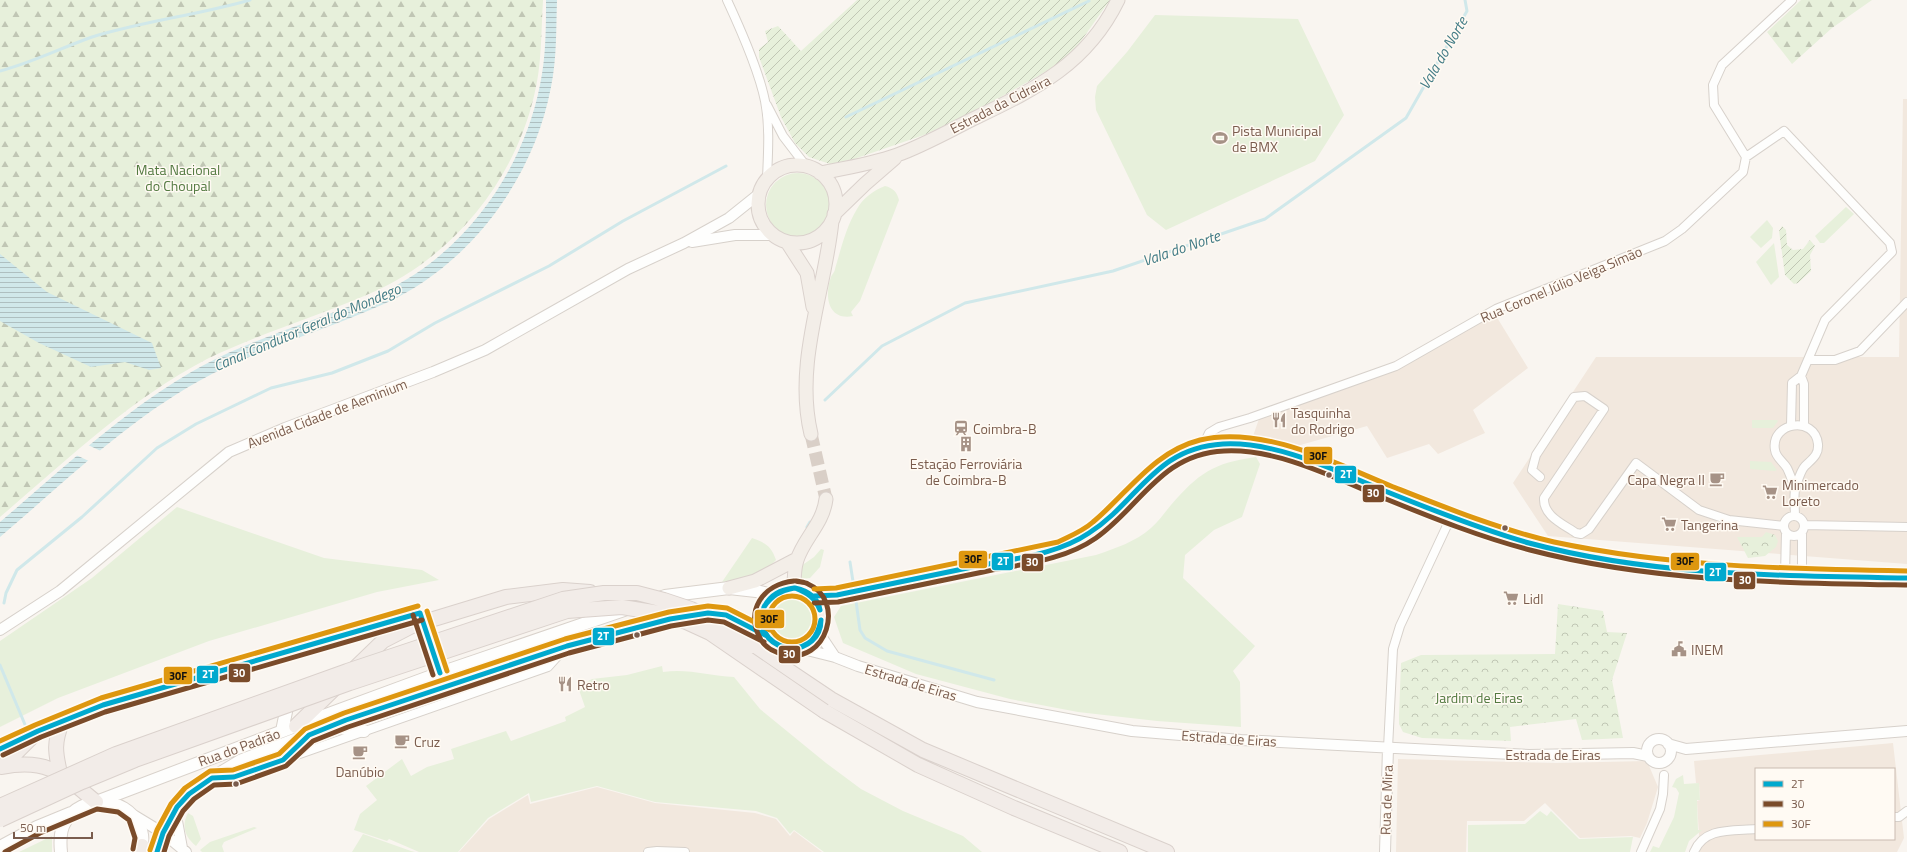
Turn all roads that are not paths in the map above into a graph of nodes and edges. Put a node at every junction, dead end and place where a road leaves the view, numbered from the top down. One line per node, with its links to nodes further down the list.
1 (727, 0): 4 (street)
2 (1118, 0): 5 (main road, Estrada da Cidreira)
3 (1792, 0): 6 (street)
4 (765, 101): 7 (street); 9 (street)
5 (898, 155): 8 (main road, Estrada da Cidreira); 11 (main road, Estrada da Cidreira)
6 (1746, 157): 17 (street); 22 (street, Rua Coronel Júlio Veiga Simão)
7 (806, 166): 8 (main road); 9 (main road)
8 (820, 173): 11 (main road)
9 (767, 178): 10 (main road)
10 (759, 194): 12 (main road, Estrada da Cidreira); 14 (street, Avenida Cidade de Aeminium)
11 (833, 217): 13 (main road, Estrada da Cidreira); 16 (main road)
12 (773, 235): 13 (main road, Estrada da Cidreira); 14 (street, Avenida Cidade de Aeminium)
13 (787, 242): 16 (main road)
14 (684, 243): 42 (street, Avenida Cidade de Aeminium)
15 (1907, 302): 17 (street)
16 (814, 318): 21 (main road)
17 (1808, 360): 18 (street)
18 (1801, 376): 19 (street); 20 (street)
19 (1791, 425): 20 (street); 24 (street)
20 (1804, 426): 24 (street)
21 (811, 434)
22 (1203, 446): 27 (main road); 39 (main road)
23 (1540, 477): 30 (street)
24 (1795, 487): 26 (street)
25 (826, 499): 31 (main road)
26 (1795, 516): 29 (street); 30 (street)
27 (1452, 517): 32 (main road); 60 (street)
28 (1907, 527): 29 (street)
29 (1803, 528): 30 (street); 33 (street)
30 (1785, 529): 32 (street)
31 (792, 562): 35 (main road); 36 (main road); 38 (main road)
32 (1785, 575): 33 (main road)
33 (1802, 576): 34 (main road)
34 (1907, 578)
35 (729, 588): 38 (main road, Rua do Padrão); 51 (main road, Rua do Padrão)
36 (794, 588): 38 (main road); 40 (main road)
37 (604, 593): 49 (highway, bridge); 51 (highway, bridge); 72 (highway, bridge)
38 (775, 593): 44 (main road)
39 (841, 594): 40 (main road); 41 (main road)
40 (814, 596): 41 (main road)
41 (821, 610): 43 (main road)
42 (0, 630)
43 (819, 632): 46 (main road); 47 (street)
44 (767, 636): 45 (main road, Rua do Padrão); 46 (main road)
45 (566, 646): 52 (main road, Rua do Padrão); 56 (street, Rua do Padrão)
46 (799, 648): 47 (street, Estrada de Eiras)
47 (835, 657): 60 (street, Estrada de Eiras)
48 (288, 702): 55 (main road)
49 (828, 705): 78 (highway, bridge); 88 (highway); 89 (highway)
50 (62, 722): 68 (highway)
51 (296, 726): 55 (main road, Rua do Padrão)
52 (331, 726): 56 (main road); 57 (main road, Rua do Padrão)
53 (1907, 730): 61 (street, Estrada de Eiras)
54 (38, 731): 62 (street); 67 (highway)
55 (282, 731): 71 (main road, Rua do Padrão)
56 (364, 731): 66 (street, Rua do Padrão)
57 (308, 735): 66 (main road); 70 (main road, Rua do Padrão)
58 (1668, 744): 59 (street, Estrada de Eiras); 61 (street, Estrada de Eiras); 65 (street)
59 (1648, 746): 63 (street, Estrada de Eiras); 64 (street)
60 (1388, 748): 63 (street, Estrada de Eiras); 90 (street, Rua de Mira)
61 (1686, 748): 65 (street, Estrada de Eiras)
62 (0, 749)
63 (1633, 753): 64 (street, Estrada de Eiras)
64 (1648, 756): 65 (street, Estrada de Eiras)
65 (1669, 757)
66 (283, 760): 70 (street, Rua do Padrão)
67 (1, 768): 68 (highway)
68 (60, 773): 71 (highway)
69 (1664, 775): 91 (street)
70 (212, 778): 73 (main road, Rua do Padrão)
71 (96, 802): 75 (main road, Rua do Padrão); 76 (main road)
72 (0, 806)
73 (177, 807): 80 (main road, Rua do Padrão); 83 (street)
74 (1907, 811): 77 (street)
75 (74, 812): 81 (main road, Rua do Padrão); 84 (main road)
76 (135, 816): 80 (street); 82 (main road)
77 (1895, 817)
78 (0, 820)
79 (1755, 829): 92 (street)
80 (163, 833): 83 (street); 85 (main road, Rua do Padrão)
81 (0, 847)
82 (141, 850)
83 (184, 850)
84 (61, 852)
85 (157, 852)
86 (648, 852): 87 (street)
87 (680, 852)
88 (1120, 852)
89 (1167, 852)
90 (1385, 852)
91 (1641, 852)
92 (1694, 852)

